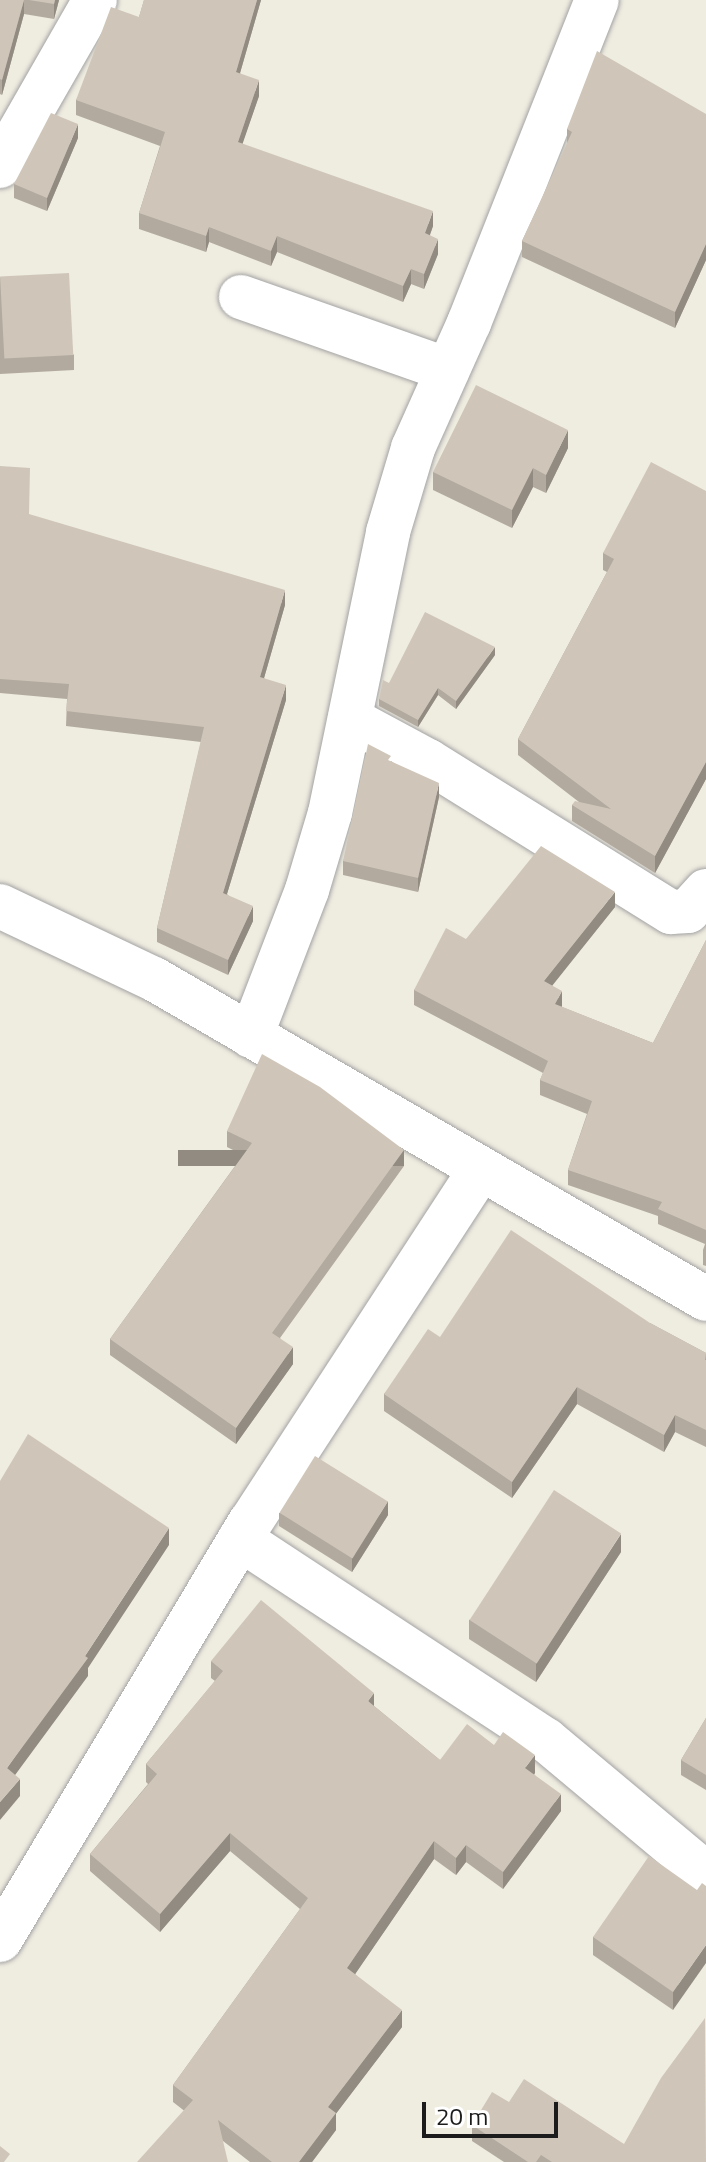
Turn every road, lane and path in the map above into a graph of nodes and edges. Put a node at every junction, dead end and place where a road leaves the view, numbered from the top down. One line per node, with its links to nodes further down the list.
1 (95, 0): 3 (street)
2 (597, 0): 5 (street)
3 (0, 166)
4 (241, 297): 5 (street)
5 (448, 370): 6 (street)
6 (350, 719): 7 (street); 9 (street)
7 (706, 891)
8 (0, 906): 9 (street)
9 (251, 1036): 10 (street)
10 (479, 1172): 11 (street); 12 (street)
11 (706, 1299)
12 (240, 1539): 13 (street); 14 (street)
13 (706, 1874)
14 (0, 1940)

